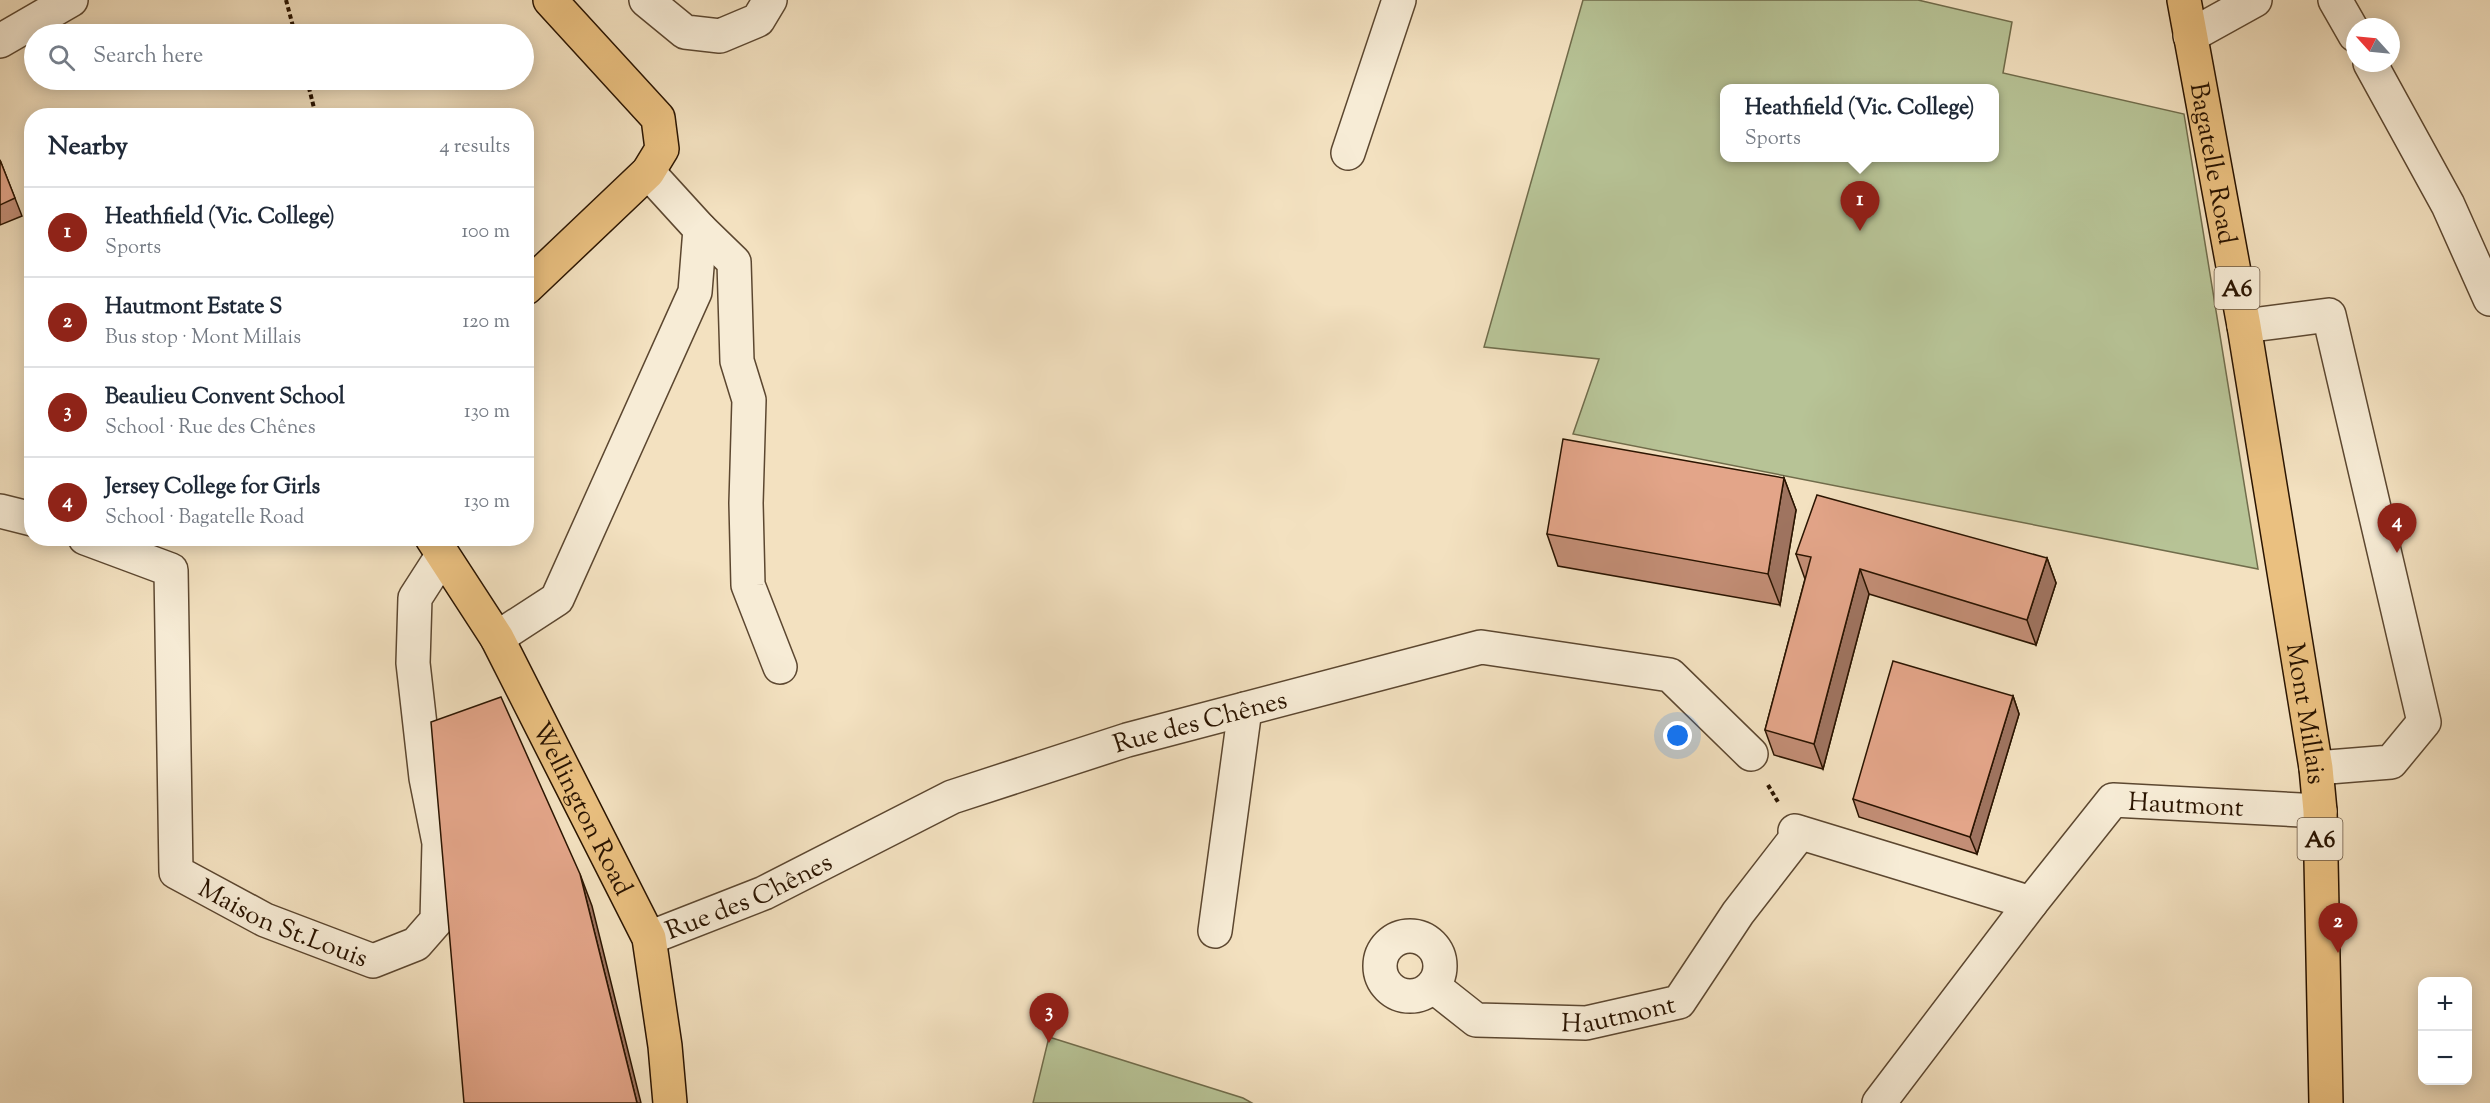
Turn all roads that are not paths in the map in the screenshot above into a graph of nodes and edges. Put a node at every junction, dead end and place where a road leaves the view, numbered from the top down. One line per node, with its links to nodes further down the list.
1 (71, 0): 10 (street)
2 (550, 0): 16 (main road)
3 (646, 0): 4 (street)
4 (770, 0)
5 (1399, 0): 15 (street)
6 (2184, 0): 12 (main road, Bagatelle Road / A6)
7 (2255, 0): 12 (street)
8 (2336, 0): 9 (street)
9 (2346, 18)
10 (28, 24)
11 (24, 26): 13 (street)
12 (2190, 36): 20 (main road, Bagatelle Road / A6)
13 (0, 40)
14 (2375, 72): 19 (street)
15 (1348, 153)
16 (648, 172): 17 (street); 18 (main road)
17 (700, 229): 26 (street); 27 (street)
18 (534, 280)
19 (2490, 299)
20 (2244, 326): 25 (main road, Bagatelle Road / A6); 30 (street)
21 (0, 510): 22 (street)
22 (24, 517)
23 (106, 546): 24 (street, Maison St.Louis)
24 (437, 547): 26 (main road, Wellington Road)
25 (2285, 577): 30 (main road, Mont Millais / A6)
26 (497, 638): 34 (main road, Wellington Road)
27 (780, 667)
28 (1245, 709): 29 (street, Rue des Chênes); 33 (street); 34 (street, Rue des Chênes)
29 (1751, 754)
30 (2316, 768): 31 (main road, Mont Millais / A6)
31 (2320, 811): 32 (street, Hautmont); 38 (main road, Mont Millais / A6)
32 (2031, 903): 35 (street, Hautmont); 37 (street, Hautmont)
33 (1215, 931)
34 (649, 938): 36 (main road, Wellington Road)
35 (1433, 986)
36 (670, 1103)
37 (1879, 1103)
38 (2326, 1103)

